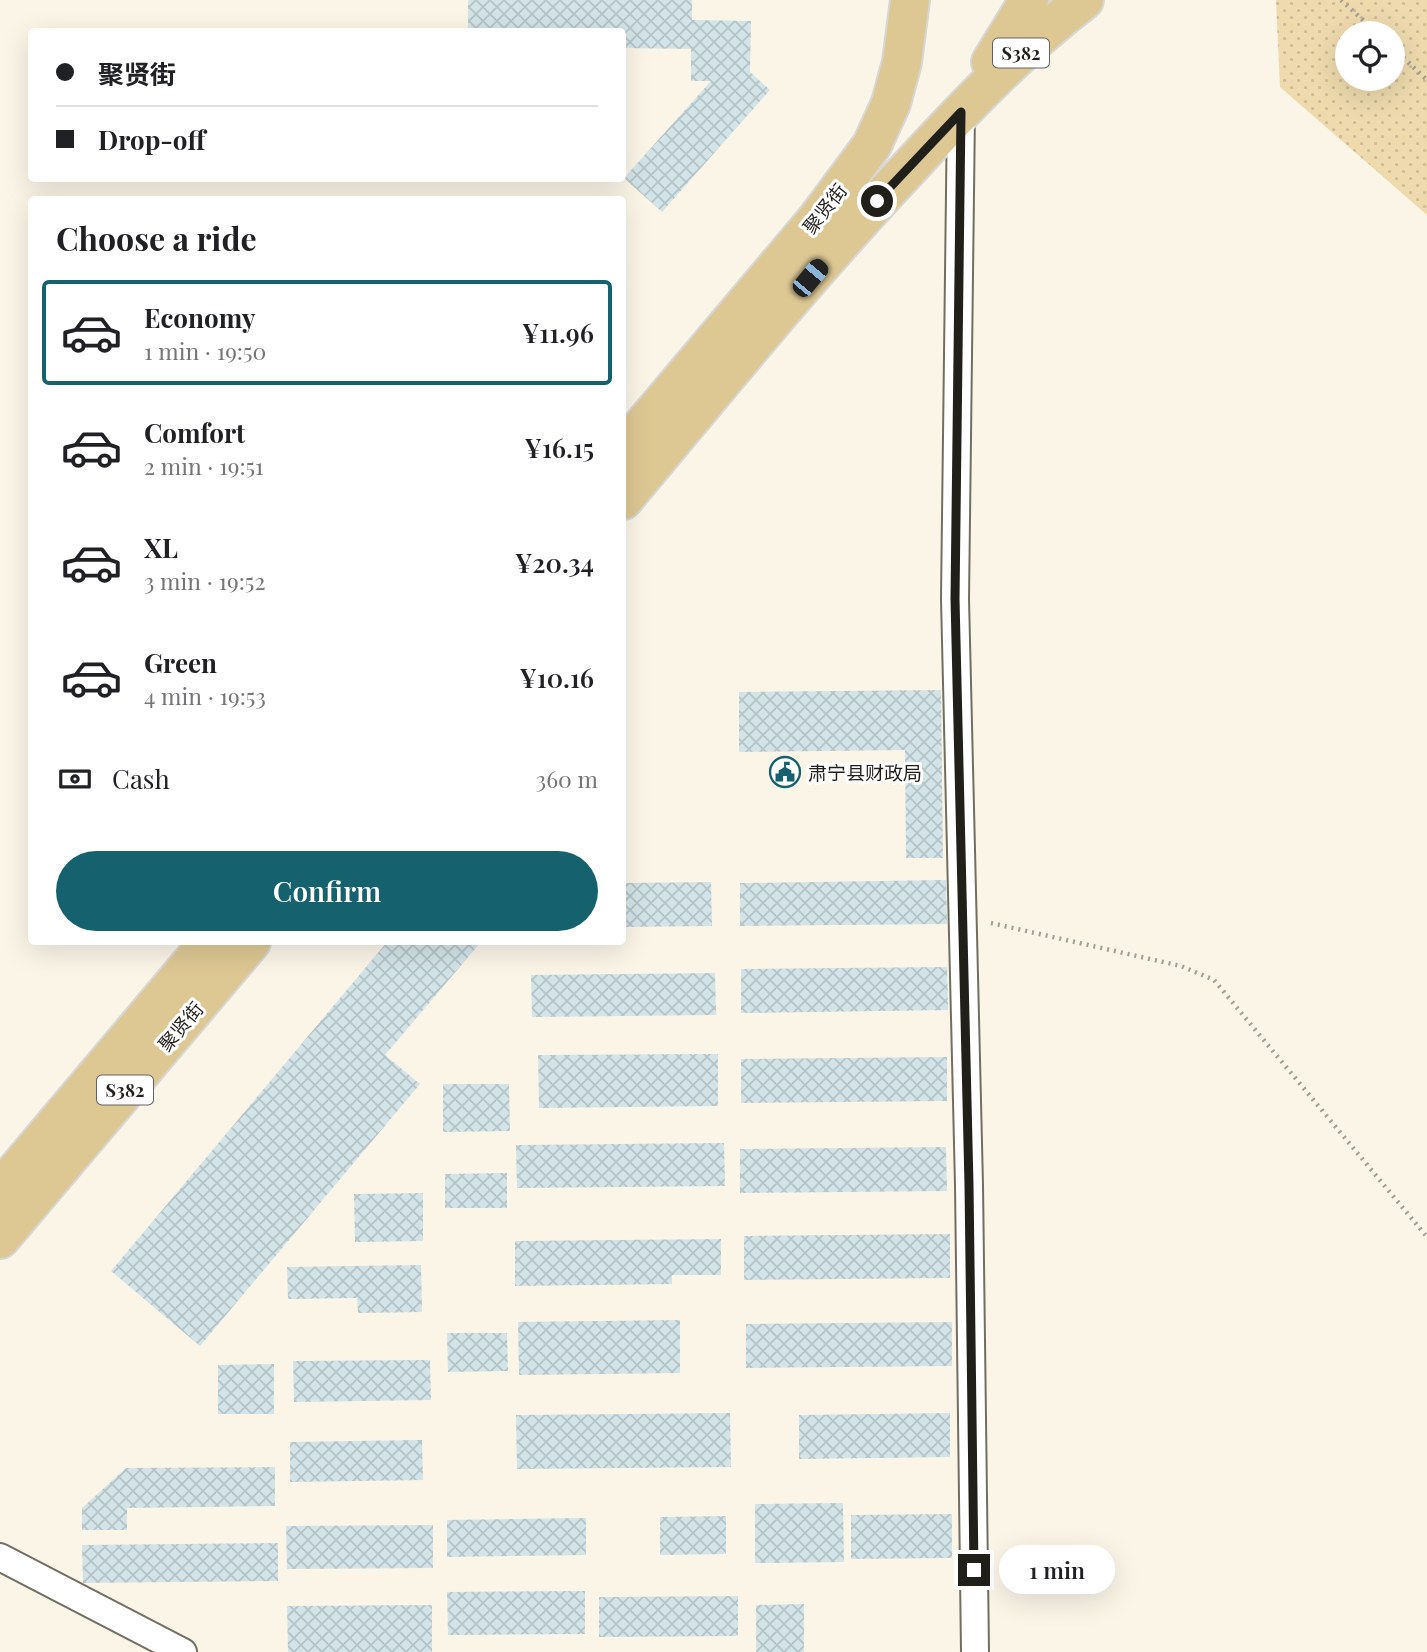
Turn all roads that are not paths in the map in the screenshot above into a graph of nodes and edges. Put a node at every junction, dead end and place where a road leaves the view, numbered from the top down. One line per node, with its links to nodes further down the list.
1 (910, 0): 5 (main road, 聚贤街)
2 (1029, 0): 4 (main road)
3 (1084, 0): 4 (main road, S382)
4 (961, 112): 6 (main road, 聚贤街 / S382); 13 (street)
5 (626, 445)
6 (626, 496)
7 (206, 945): 9 (main road, 聚贤街 / S382)
8 (248, 945): 10 (main road, 聚贤街 / S382)
9 (0, 1190)
10 (0, 1239)
11 (0, 1557): 12 (street)
12 (183, 1652)
13 (975, 1652)

